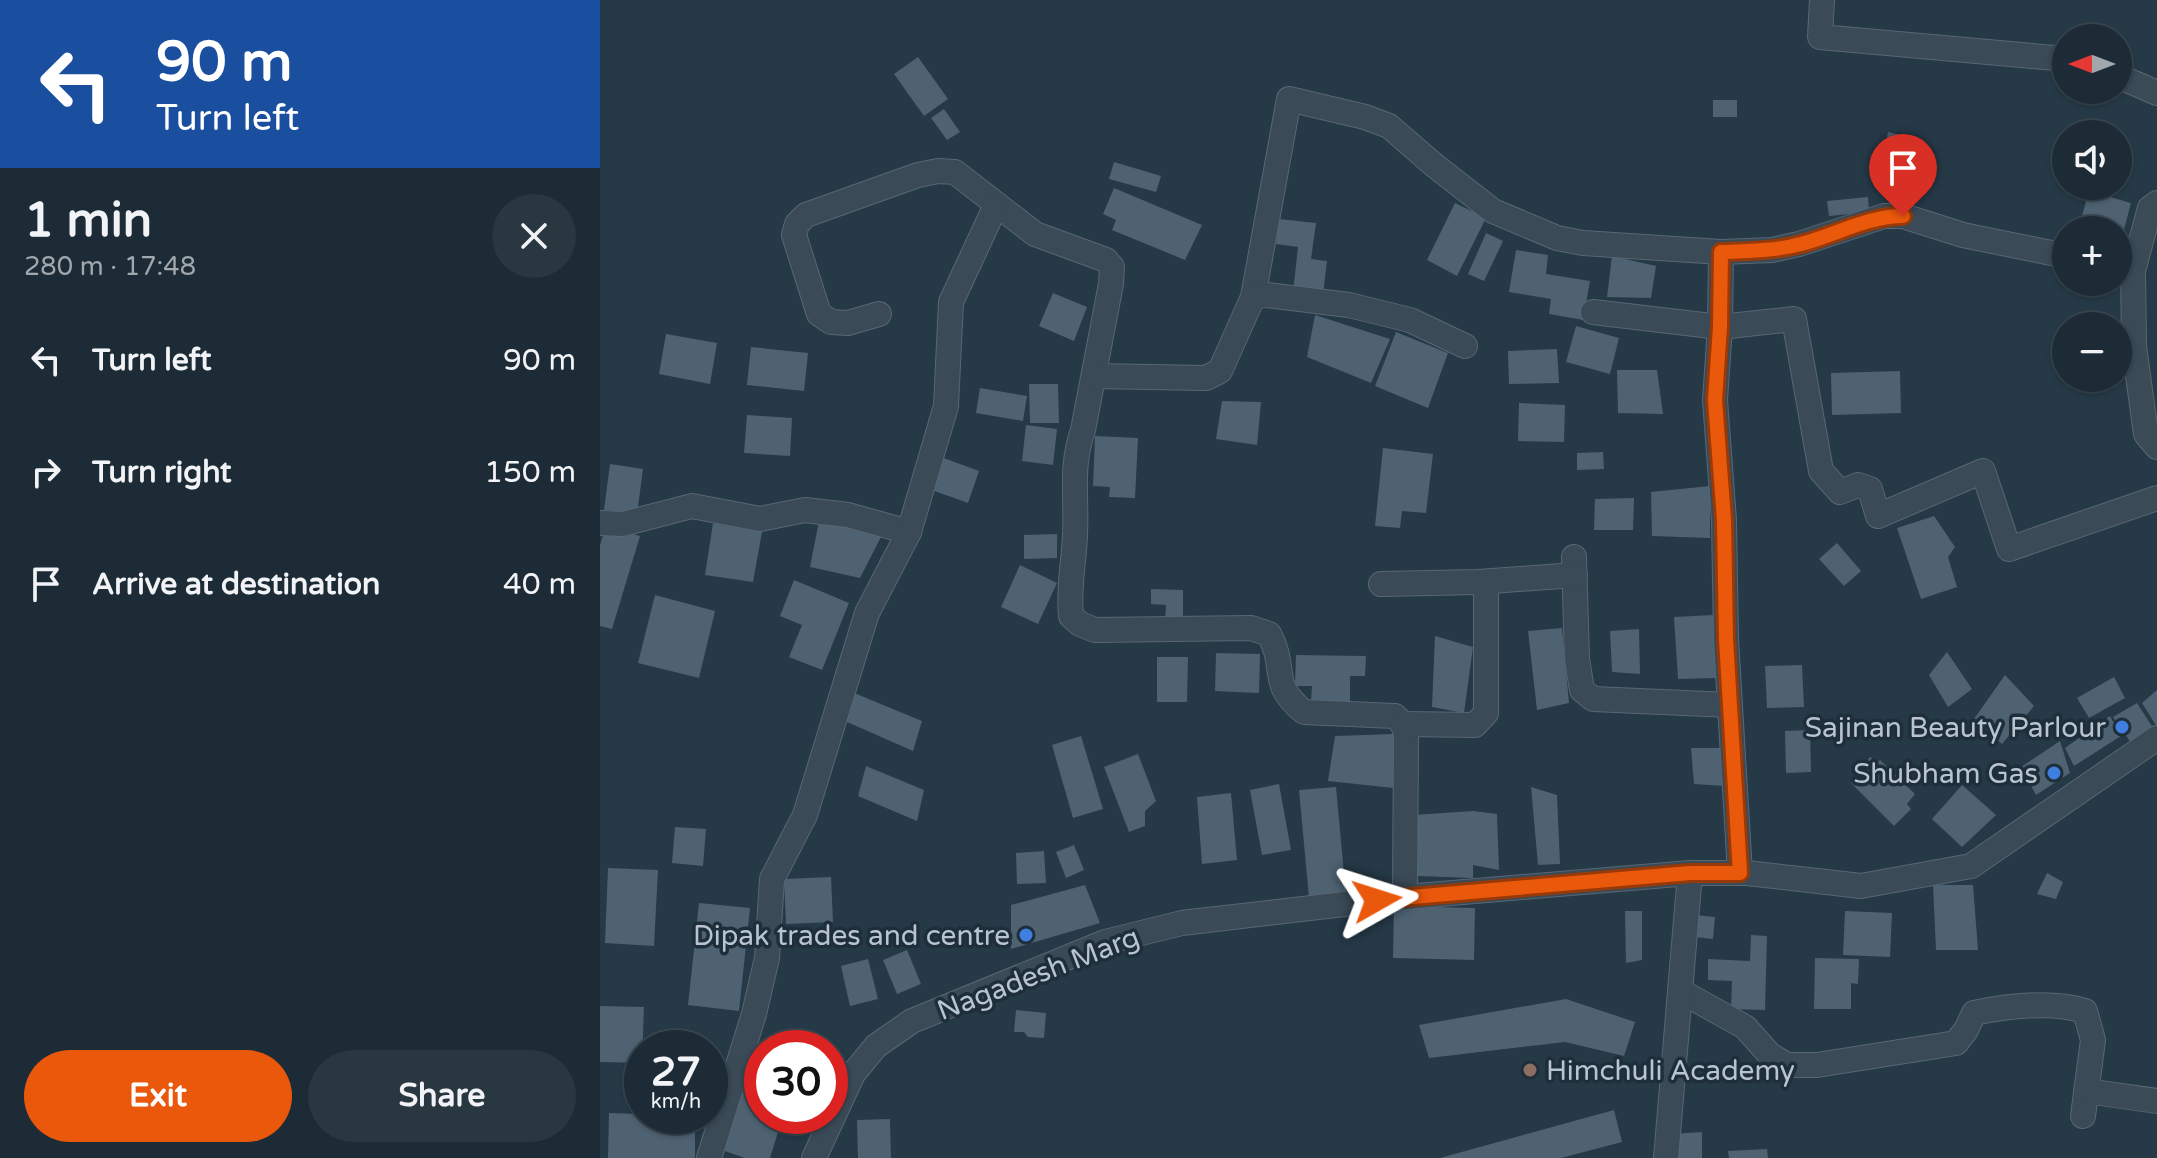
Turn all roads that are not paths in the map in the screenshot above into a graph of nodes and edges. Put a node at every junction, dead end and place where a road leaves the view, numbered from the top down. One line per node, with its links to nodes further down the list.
1 (1822, 0): 2 (street)
2 (2052, 58)
3 (2132, 82): 4 (street)
4 (2157, 93)
5 (2157, 203): 9 (street)
6 (996, 205): 13 (street); 16 (street); 20 (street)
7 (1721, 252): 8 (street); 11 (street); 14 (street)
8 (2052, 253)
9 (2132, 254)
10 (2129, 296): 17 (street)
11 (1253, 297): 15 (street); 16 (street)
12 (1593, 312): 14 (street)
13 (879, 314)
14 (1720, 327): 18 (street); 23 (street)
15 (1465, 346)
16 (1094, 376): 24 (street)
17 (2157, 447)
18 (2157, 498)
19 (600, 523): 20 (street)
20 (909, 532): 33 (street)
21 (1486, 582): 22 (street); 23 (street); 24 (street)
22 (1381, 584)
23 (1730, 705): 27 (street)
24 (1403, 724): 28 (street)
25 (2157, 738): 27 (street, Nagadesh Marg)
26 (1690, 873): 27 (street, Nagadesh Marg); 28 (street, Nagadesh Marg); 29 (street)
27 (1740, 873)
28 (1405, 897): 34 (street, Nagadesh Marg)
29 (1682, 992): 30 (street); 35 (street)
30 (2086, 1091): 31 (street); 32 (street)
31 (2157, 1101)
32 (2083, 1116)
33 (709, 1158)
34 (814, 1158)
35 (1666, 1158)

